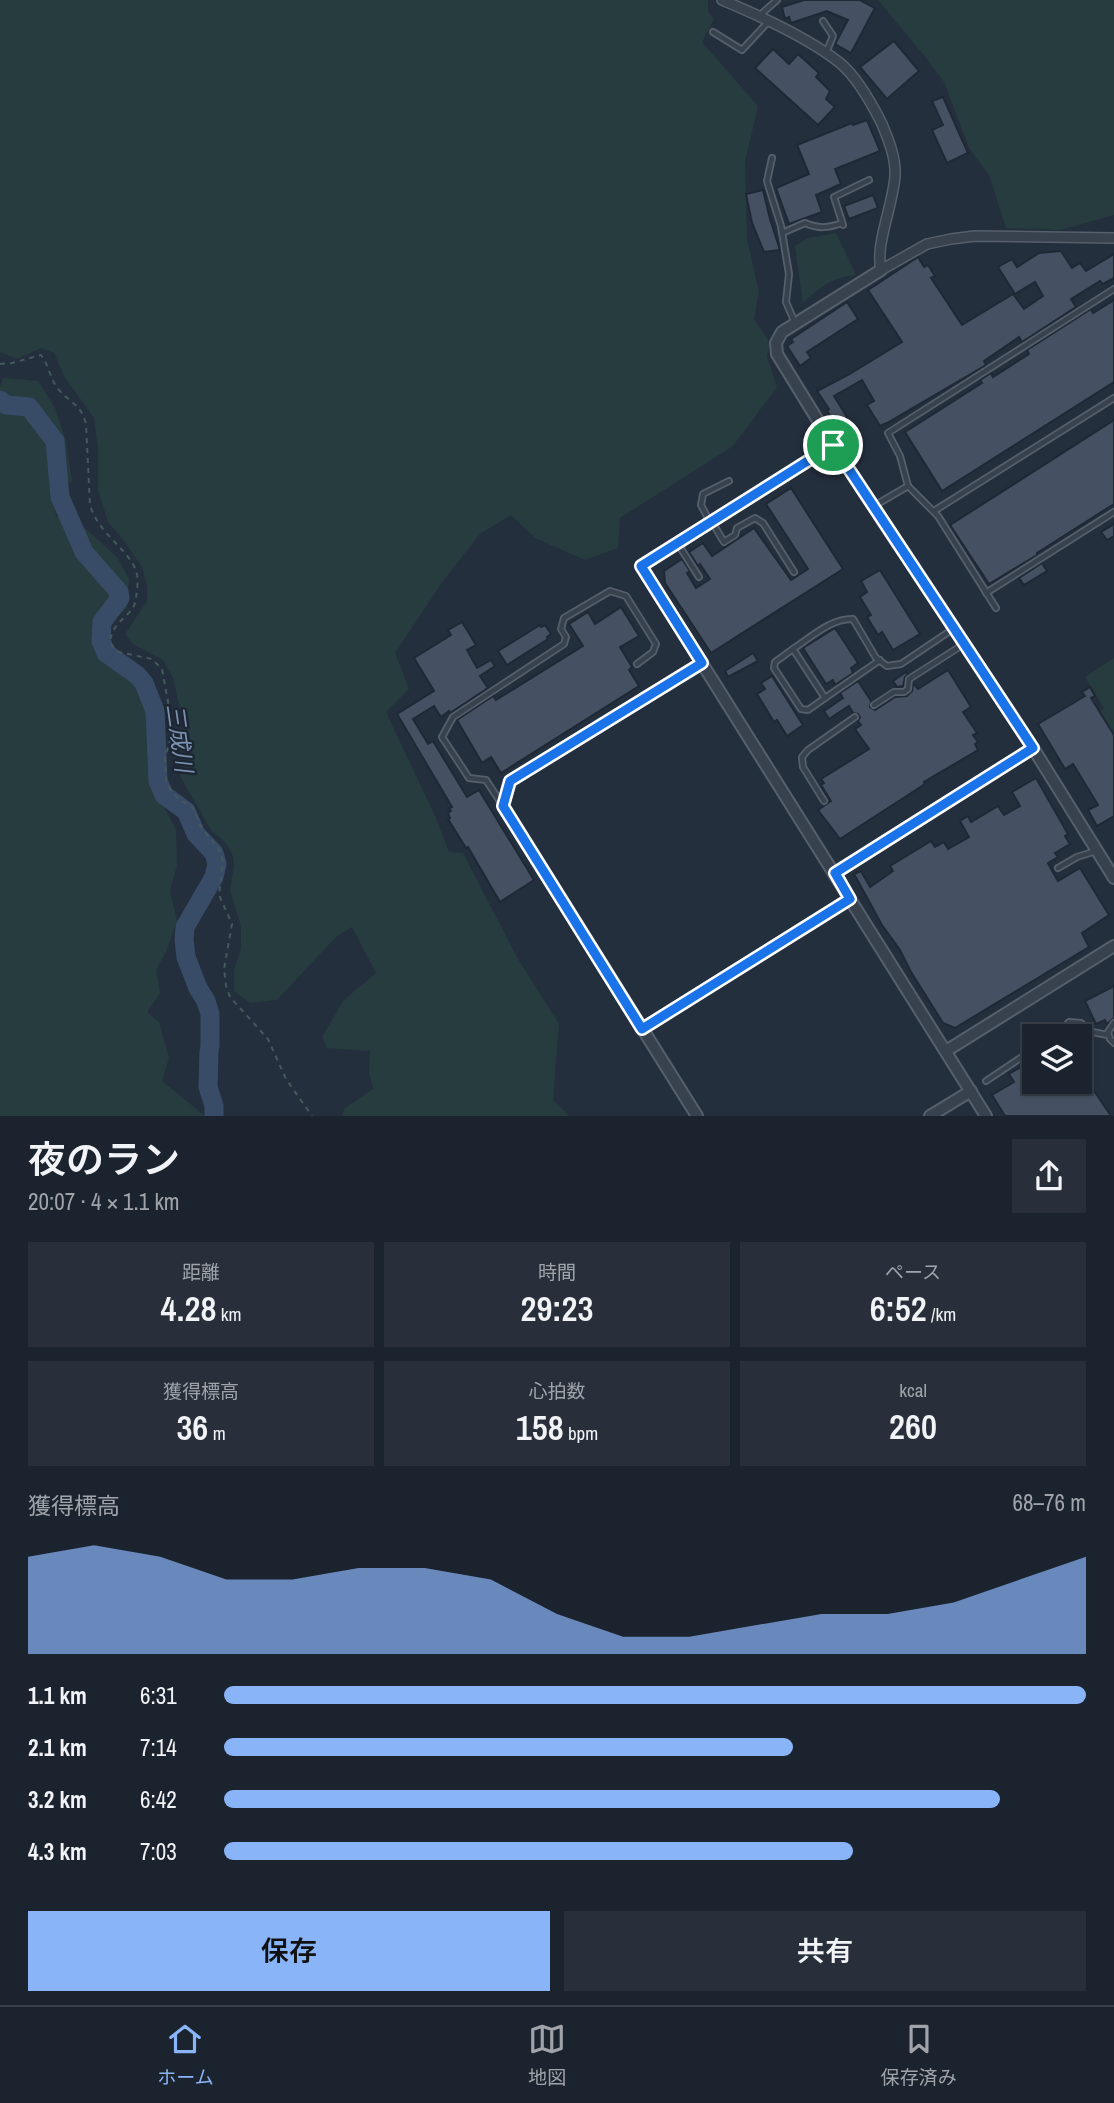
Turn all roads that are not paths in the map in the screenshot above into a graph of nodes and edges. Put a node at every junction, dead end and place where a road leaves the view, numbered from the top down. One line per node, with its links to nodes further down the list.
1 (722, 0): 3 (street)
2 (776, 0): 3 (lane)
3 (758, 17): 5 (street)
4 (823, 21): 7 (lane)
5 (768, 22): 6 (lane); 7 (street)
6 (713, 32)
7 (826, 54): 12 (street)
8 (772, 158): 10 (lane)
9 (869, 180): 10 (lane)
10 (782, 233): 14 (lane)
11 (1114, 238): 12 (street)
12 (881, 270): 14 (street)
13 (1114, 289): 18 (lane)
14 (796, 324): 16 (street)
15 (1114, 398): 20 (lane)
16 (833, 445): 19 (street); 22 (street)
17 (729, 481): 22 (lane)
18 (908, 486): 19 (lane); 20 (lane)
19 (874, 507): 28 (street)
20 (934, 511): 26 (lane)
21 (1114, 512): 26 (lane)
22 (711, 522): 23 (street); 24 (lane)
23 (678, 543): 25 (lane); 32 (street)
24 (794, 572)
25 (699, 577)
26 (986, 593): 27 (lane)
27 (996, 608)
28 (954, 628): 29 (street); 31 (lane)
29 (964, 643): 35 (lane); 37 (street)
30 (793, 649): 31 (lane); 34 (lane); 34 (lane)
31 (880, 660): 34 (lane)
32 (702, 663): 39 (street); 42 (street)
33 (637, 664): 39 (lane)
34 (825, 698)
35 (874, 705)
36 (856, 717): 38 (lane)
37 (1033, 748): 40 (street); 42 (street)
38 (824, 801)
39 (503, 806): 47 (street)
40 (1097, 851): 41 (lane); 43 (street)
41 (1058, 867)
42 (835, 873): 44 (street)
43 (1114, 878)
44 (850, 899): 47 (street); 51 (street)
45 (1114, 946): 51 (street)
46 (1114, 1023): 49 (lane)
47 (642, 1029): 55 (street)
48 (1092, 1032): 49 (lane)
49 (1108, 1035): 50 (lane)
50 (1114, 1043)
51 (946, 1051): 54 (street)
52 (1022, 1057): 53 (lane)
53 (986, 1081)
54 (971, 1091): 56 (street); 57 (street)
55 (697, 1116)
56 (930, 1116)
57 (986, 1116)

